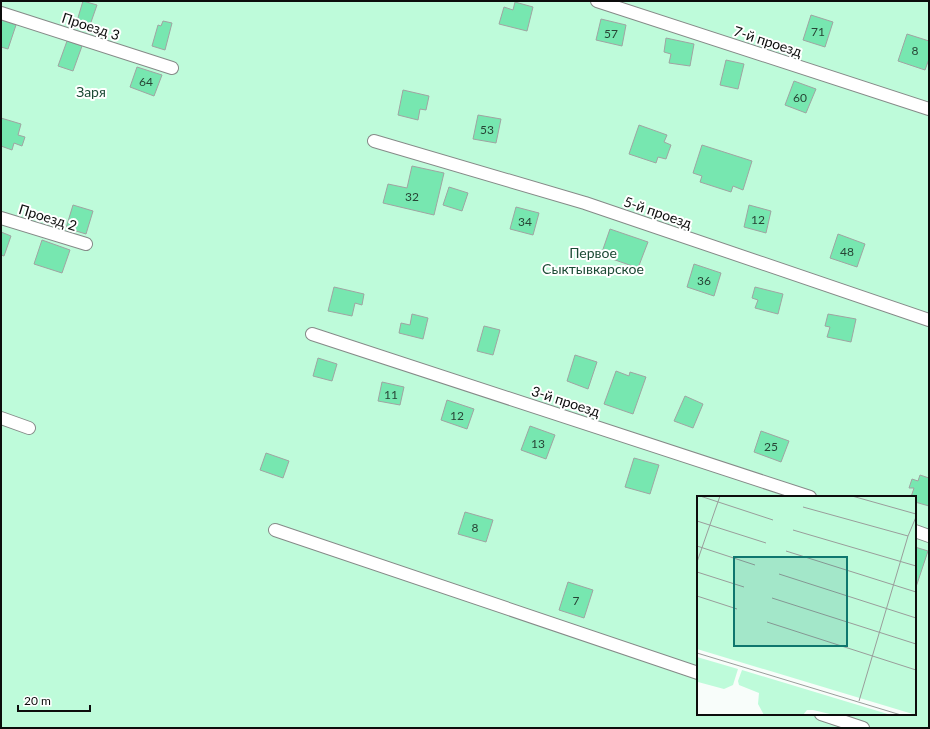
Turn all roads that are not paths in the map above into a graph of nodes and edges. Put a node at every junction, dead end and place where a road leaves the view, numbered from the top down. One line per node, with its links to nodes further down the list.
1 (597, 1): 4 (lane, 7-й проезд)
2 (1, 13): 3 (lane, Проезд 3)
3 (172, 68)
4 (929, 109)
5 (374, 141): 8 (lane, 5-й проезд)
6 (1, 218): 7 (lane, Проезд 2)
7 (86, 244)
8 (929, 320)
9 (312, 334): 12 (lane, 3-й проезд)
10 (1, 418): 11 (lane)
11 (29, 428)
12 (807, 496)
13 (275, 530): 16 (lane)
14 (916, 531): 15 (lane)
15 (929, 536)
16 (697, 672)
17 (824, 715): 18 (lane)
18 (863, 728)

